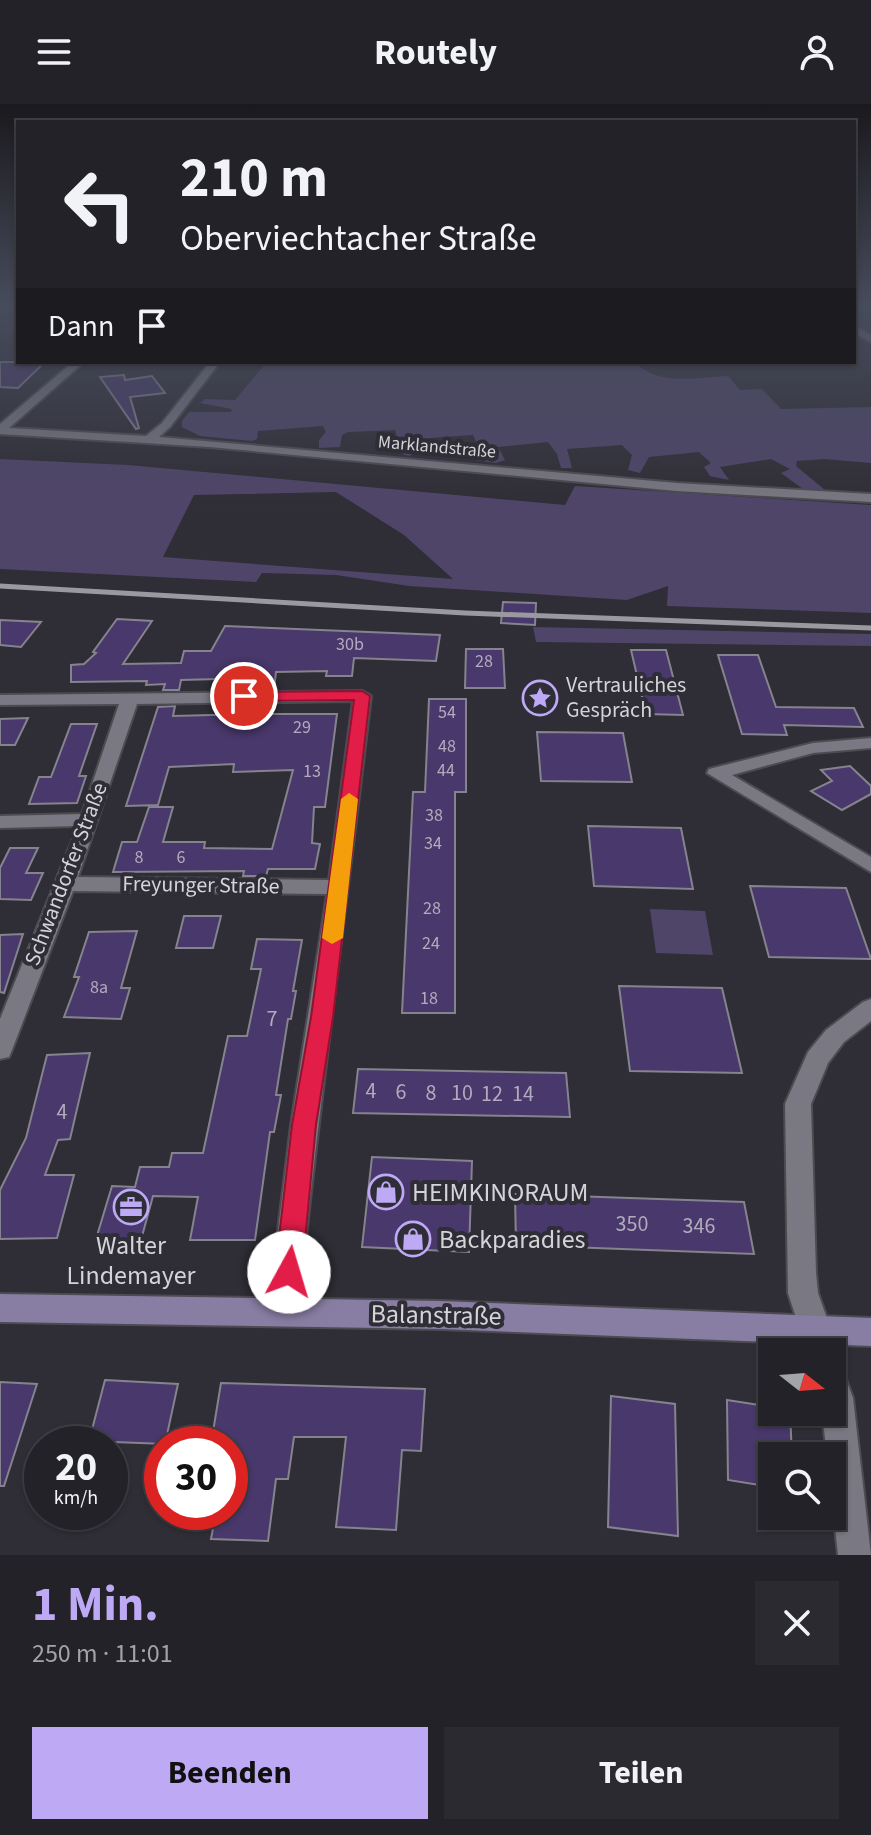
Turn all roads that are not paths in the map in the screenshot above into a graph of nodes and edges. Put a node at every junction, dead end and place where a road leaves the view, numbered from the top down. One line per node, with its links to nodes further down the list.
1 (68, 372): 3 (street)
2 (207, 372): 4 (street)
3 (0, 431): 4 (street, Marklandstraße)
4 (149, 439): 5 (street, Marklandstraße)
5 (871, 498)
6 (130, 698): 7 (street); 9 (street, Schwandorfer Straße); 13 (street)
7 (0, 700)
8 (871, 743): 11 (street)
9 (90, 820): 10 (street); 12 (street, Schwandorfer Straße)
10 (0, 822)
11 (871, 866)
12 (63, 884): 13 (street, Freyunger Straße); 14 (street, Schwandorfer Straße)
13 (339, 887): 18 (street)
14 (9, 998): 16 (street, Schwandorfer Straße)
15 (871, 1008): 21 (street)
16 (0, 1050)
17 (0, 1308): 18 (street, Balanstraße)
18 (283, 1311): 20 (street, Balanstraße)
19 (871, 1332): 22 (street, Balanstraße)
20 (782, 1338)
21 (818, 1338)
22 (832, 1338)
23 (840, 1426): 24 (street)
24 (856, 1555)

